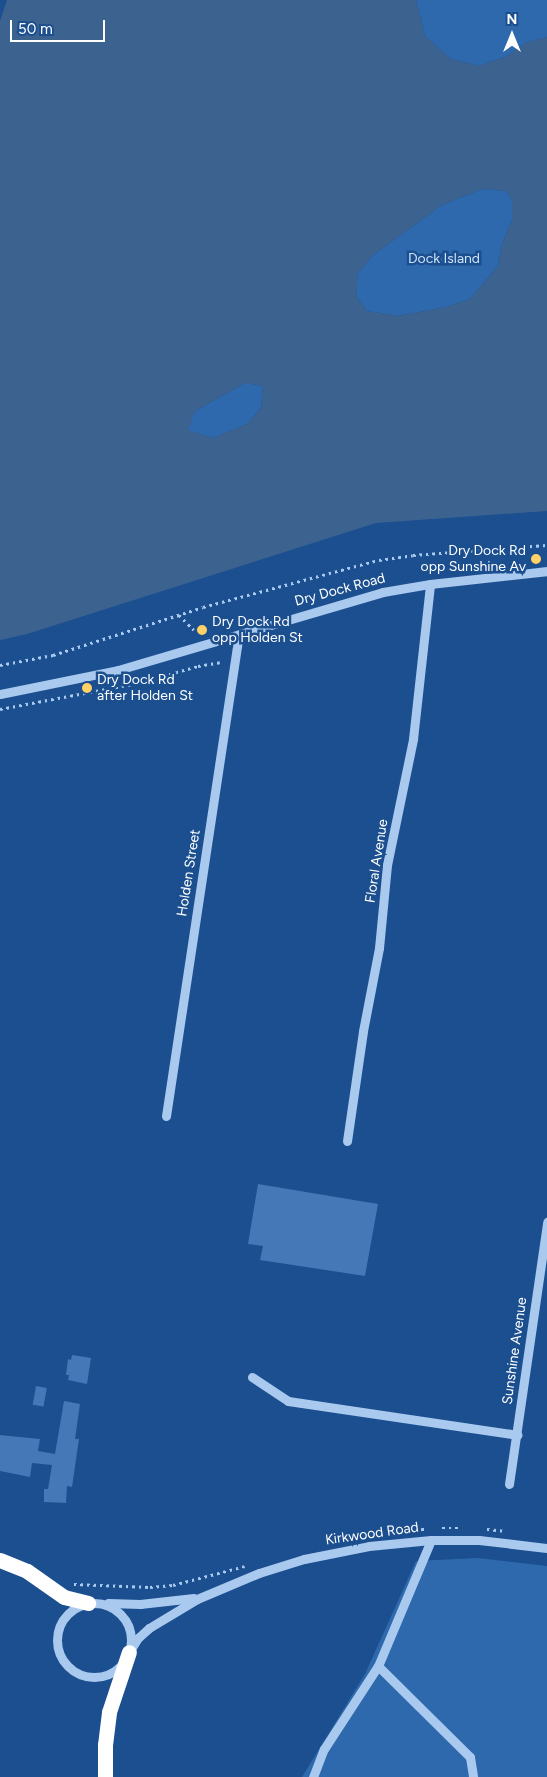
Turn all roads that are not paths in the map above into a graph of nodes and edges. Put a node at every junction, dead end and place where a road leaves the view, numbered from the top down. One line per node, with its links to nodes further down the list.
1 (547, 571): 2 (street, Dry Dock Road)
2 (430, 584): 3 (street, Dry Dock Road); 6 (street, Floral Avenue)
3 (239, 634): 4 (street, Dry Dock Road); 5 (street, Holden Street)
4 (0, 694)
5 (166, 1116)
6 (347, 1141)
7 (547, 1222): 9 (street, Sunshine Avenue)
8 (252, 1377): 9 (street)
9 (516, 1435): 10 (street, Sunshine Avenue)
10 (509, 1484)
11 (431, 1540): 12 (street, Kirkwood Road); 14 (street, Kirkwood Road); 17 (street)
12 (547, 1548)
13 (0, 1560): 15 (highway)
14 (206, 1594): 15 (street, Kirkwood Road); 16 (street, Kirkwood Road)
15 (93, 1603): 16 (street); 16 (street)
16 (130, 1651): 18 (highway)
17 (378, 1666): 19 (street); 20 (street)
18 (105, 1777)
19 (313, 1777)
20 (473, 1777)

